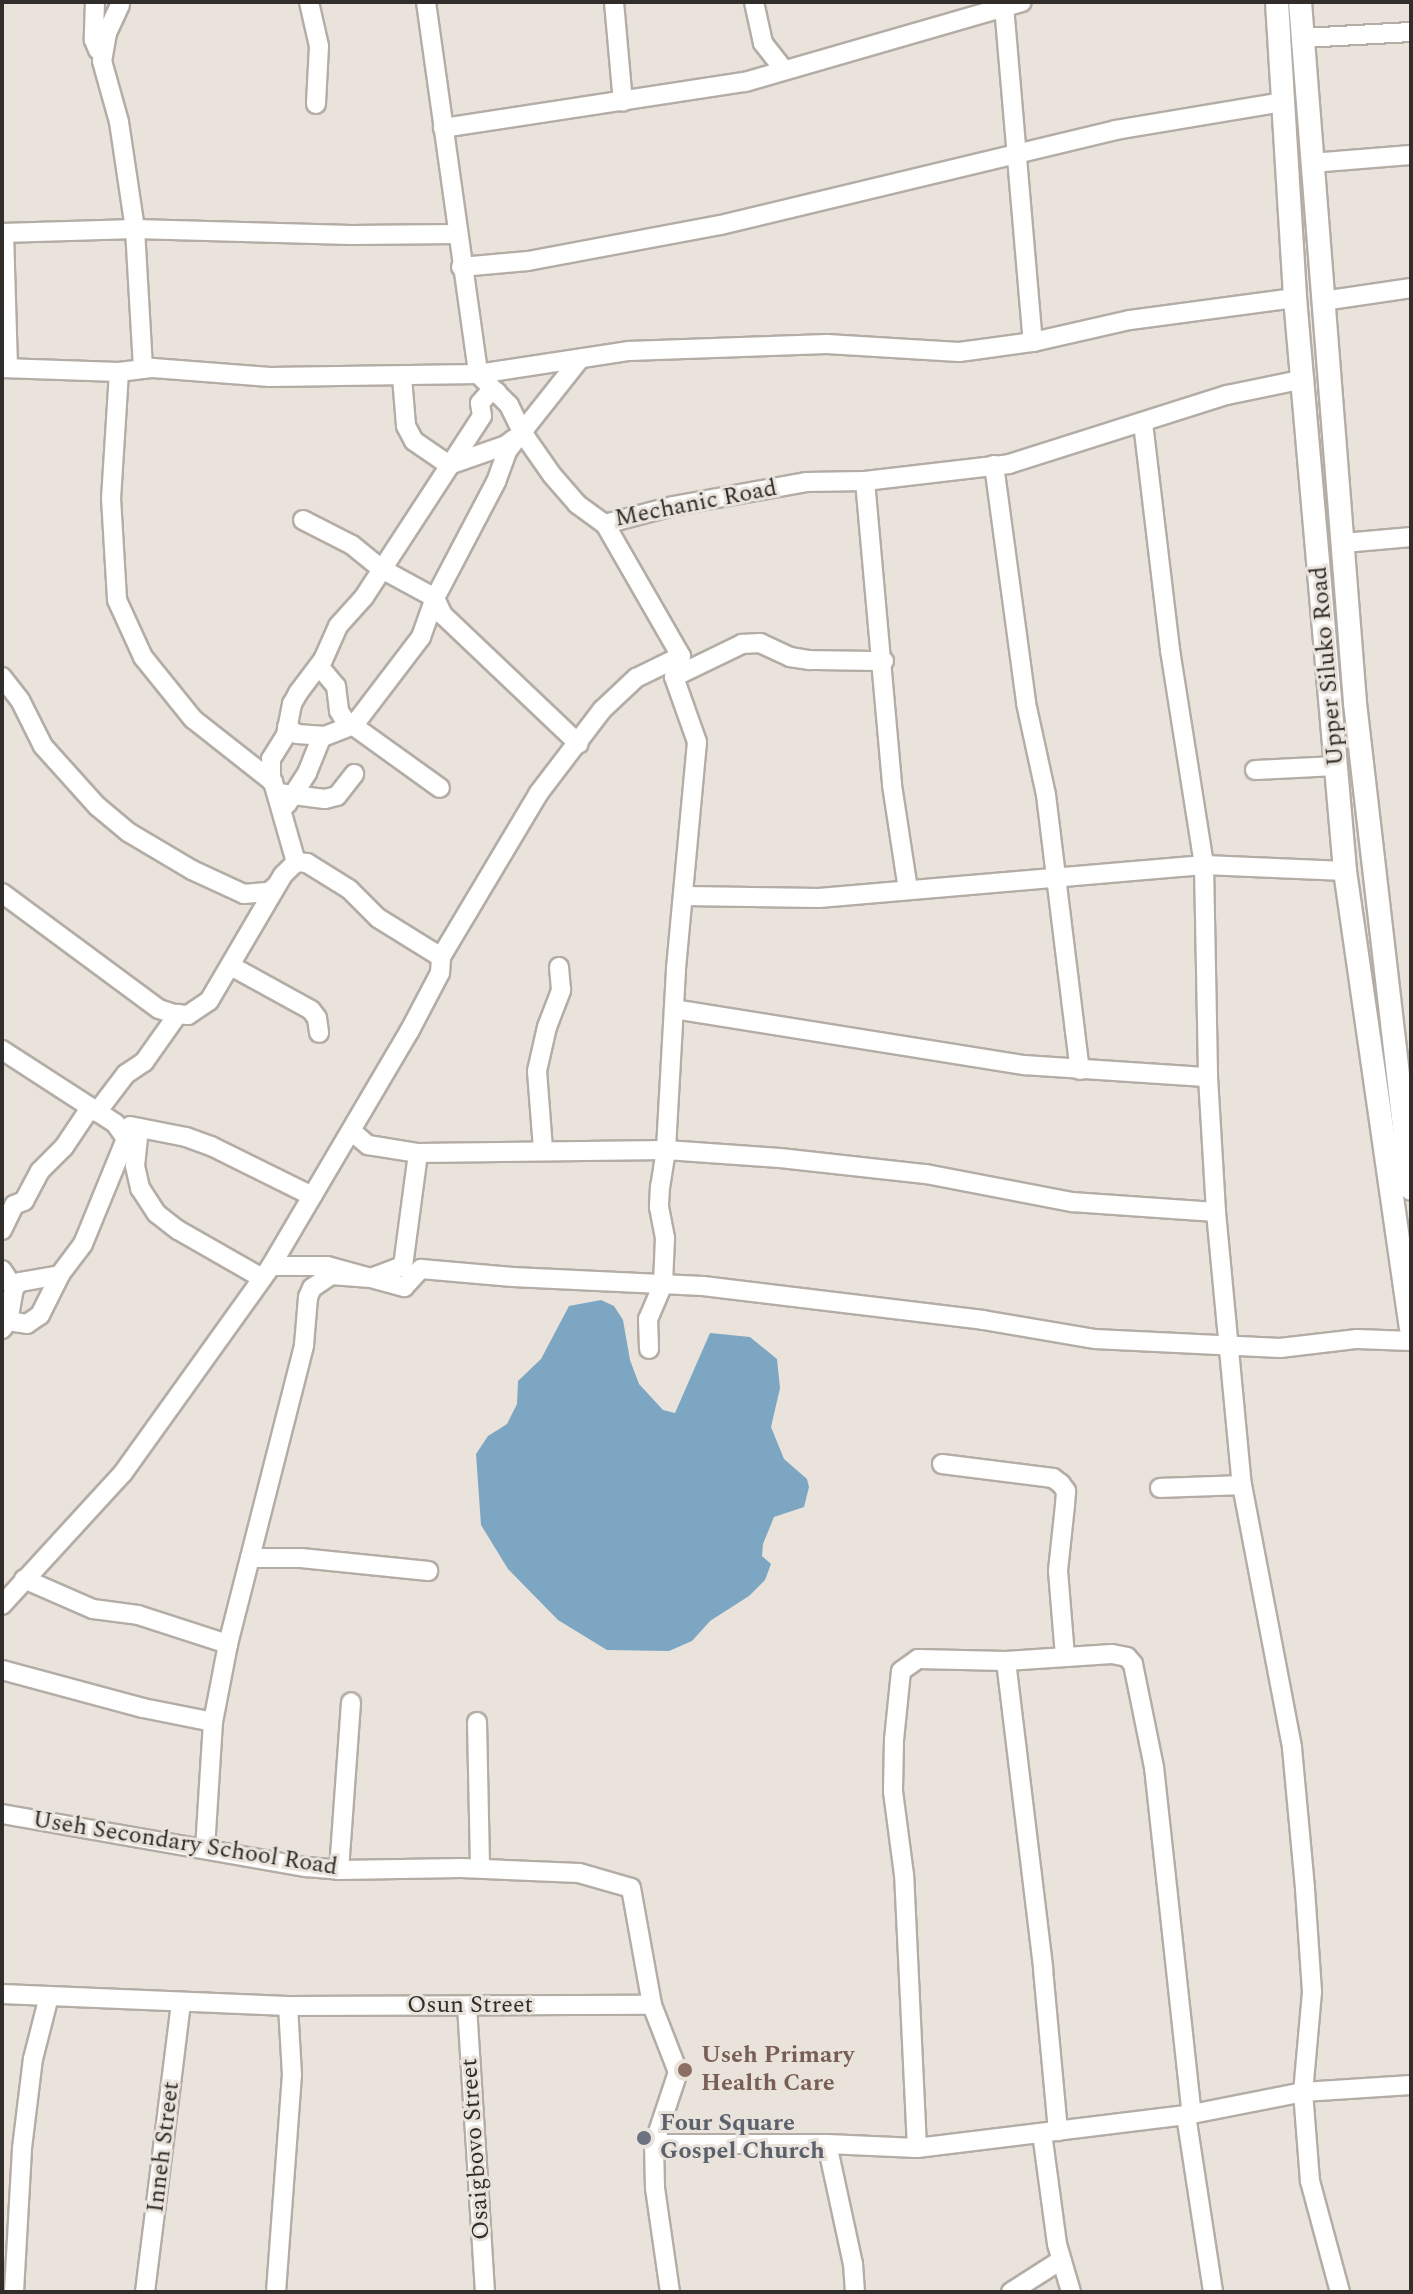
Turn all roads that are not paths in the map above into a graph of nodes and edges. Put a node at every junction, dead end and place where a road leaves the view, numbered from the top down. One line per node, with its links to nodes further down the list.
1 (95, 2): 12 (street)
2 (309, 2): 16 (street)
3 (426, 2): 17 (street)
4 (614, 2): 14 (street)
5 (754, 2): 13 (street)
6 (1277, 2): 15 (main road, Upper Siluko Road)
7 (1300, 2): 11 (main road, Upper Siluko Road)
8 (124, 3): 12 (street)
9 (1013, 4): 13 (street); 18 (street)
10 (1411, 32): 11 (street)
11 (1303, 38): 20 (main road, Upper Siluko Road)
12 (102, 61): 21 (street)
13 (784, 70): 14 (street)
14 (623, 102): 17 (street)
15 (1284, 102): 18 (street); 26 (main road, Upper Siluko Road)
16 (316, 104)
17 (443, 128): 23 (street)
18 (1018, 153): 24 (street); 28 (street)
19 (1411, 155): 20 (street)
20 (1311, 163): 27 (main road, Upper Siluko Road)
21 (135, 229): 22 (street); 23 (street); 31 (street)
22 (3, 233): 30 (street)
23 (458, 234): 24 (street)
24 (461, 267): 33 (street)
25 (1411, 288): 27 (street)
26 (1295, 298): 28 (street); 35 (main road, Upper Siluko Road)
27 (1323, 301): 45 (main road, Upper Siluko Road)
28 (1033, 342): 29 (street)
29 (580, 359): 33 (street); 38 (street)
30 (4, 368): 32 (street)
31 (143, 369): 32 (street); 34 (street)
32 (119, 372): 61 (street)
33 (478, 374): 34 (street); 36 (street, Mechanic Road)
34 (402, 377): 39 (street)
35 (1304, 379): 37 (street, Mechanic Road); 57 (main road, Upper Siluko Road)
36 (497, 392): 38 (street, Mechanic Road); 39 (street)
37 (1143, 423): 40 (street, Mechanic Road); 63 (street)
38 (522, 432): 39 (street); 43 (street, Mechanic Road); 47 (street)
39 (449, 465): 46 (street)
40 (994, 465): 41 (street, Mechanic Road); 65 (street)
41 (865, 481): 43 (street, Mechanic Road); 49 (street)
42 (303, 520): 46 (street)
43 (605, 524): 48 (street)
44 (1411, 537): 45 (street)
45 (1344, 543): 86 (main road, Upper Siluko Road)
46 (380, 568): 47 (street); 50 (street)
47 (435, 598): 53 (street); 56 (street)
48 (681, 656): 52 (street); 56 (street)
49 (884, 661): 52 (street); 67 (street)
50 (319, 666): 53 (street); 54 (street)
51 (2, 677): 66 (street)
52 (674, 677): 69 (street)
53 (352, 726): 55 (street); 60 (street)
54 (287, 727): 55 (street); 61 (street)
55 (322, 736): 61 (street)
56 (579, 744): 70 (street)
57 (1337, 766): 58 (street); 64 (main road, Upper Siluko Road)
58 (1255, 770)
59 (354, 774): 61 (street)
60 (440, 788)
61 (282, 795): 62 (street)
62 (296, 862): 66 (street); 70 (street)
63 (1204, 865): 64 (street); 65 (street); 78 (street)
64 (1345, 871): 86 (main road, Upper Siluko Road)
65 (1058, 878): 67 (street); 77 (street)
66 (276, 886): 71 (street)
67 (908, 890): 69 (street)
68 (2, 893): 74 (street)
69 (684, 896): 73 (street)
70 (441, 957): 82 (street)
71 (231, 966): 74 (street); 75 (street)
72 (559, 967): 83 (street)
73 (674, 1009): 77 (street); 84 (street)
74 (178, 1014): 79 (street)
75 (319, 1033)
76 (2, 1050): 79 (street)
77 (1080, 1070): 78 (street)
78 (1208, 1077): 89 (street)
79 (94, 1110): 80 (street); 90 (street)
80 (115, 1123): 81 (street); 93 (street)
81 (139, 1128): 88 (street); 92 (street)
82 (344, 1142): 85 (street); 88 (street)
83 (543, 1149): 84 (street); 85 (street)
84 (666, 1150): 89 (street); 95 (street)
85 (418, 1153): 94 (street)
86 (1401, 1157): 87 (main road, Upper Siluko Road); 98 (main road, Upper Siluko Road)
87 (1411, 1189)
88 (312, 1196): 92 (street)
89 (1216, 1212): 100 (street)
90 (2, 1230)
91 (2, 1270): 96 (street)
92 (266, 1272): 94 (street); 107 (street)
93 (60, 1275): 96 (street); 97 (street)
94 (371, 1278): 95 (street); 105 (street)
95 (663, 1284): 100 (street); 101 (street)
96 (14, 1288): 97 (street)
97 (5, 1325)
98 (1411, 1327)
99 (1411, 1341): 100 (street)
100 (1229, 1347): 103 (street)
101 (649, 1349)
102 (942, 1464): 110 (street)
103 (1242, 1485): 104 (street); 127 (street)
104 (1160, 1488)
105 (250, 1558): 106 (street); 109 (street)
106 (428, 1571)
107 (24, 1579): 108 (street); 109 (street)
108 (2, 1605)
109 (228, 1644): 114 (street)
110 (1065, 1657): 111 (street); 128 (street)
111 (1006, 1661): 129 (street); 132 (street)
112 (2, 1670): 114 (street)
113 (351, 1702): 119 (street)
114 (213, 1722): 117 (street)
115 (477, 1722): 118 (street)
116 (2, 1814): 117 (street, Useh Secondary School Road)
117 (205, 1849): 119 (street, Useh Secondary School Road)
118 (480, 1868): 119 (street, Useh Secondary School Road); 123 (street, Useh Secondary School Road)
119 (339, 1870)
120 (2, 1994): 121 (street, Osun Street)
121 (49, 1996): 122 (street, Osun Street); 134 (street)
122 (181, 2002): 124 (street, Osun Street); 135 (street, Inneh Street)
123 (652, 2005): 125 (street, Osun Street); 130 (street)
124 (288, 2006): 125 (street, Osun Street); 136 (street)
125 (467, 2006): 137 (street, Osaigbovo Street)
126 (1411, 2085): 127 (street)
127 (1303, 2092): 128 (street); 143 (street)
128 (1189, 2115): 129 (street); 142 (street)
129 (1050, 2132): 132 (street); 133 (street)
130 (654, 2144): 131 (street); 138 (street)
131 (827, 2144): 132 (street); 139 (street)
132 (917, 2148)
133 (1061, 2260): 140 (street); 141 (street)
134 (14, 2292)
135 (145, 2292)
136 (276, 2292)
137 (485, 2292)
138 (670, 2292)
139 (855, 2292)
140 (1011, 2292)
141 (1071, 2292)
142 (1213, 2292)
143 (1340, 2292)

